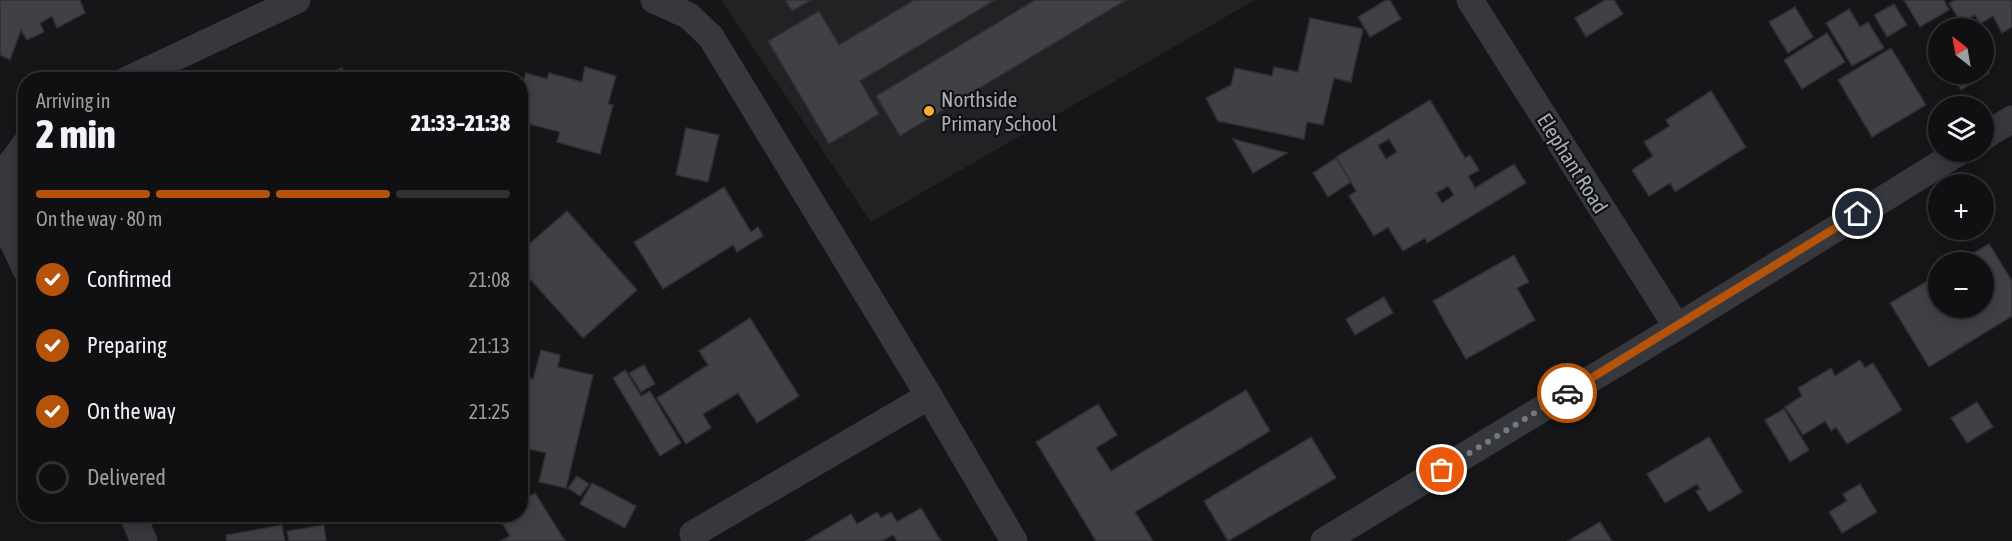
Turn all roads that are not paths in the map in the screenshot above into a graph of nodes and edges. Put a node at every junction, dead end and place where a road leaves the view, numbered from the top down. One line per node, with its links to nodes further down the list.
1 (297, 0): 4 (street)
2 (654, 0): 11 (street)
3 (1470, 0): 10 (street, Elephant Road)
4 (144, 72)
5 (2012, 119): 6 (street)
6 (1994, 130)
7 (18, 154): 9 (street)
8 (1943, 162): 10 (street)
9 (18, 252)
10 (1677, 327): 16 (street)
11 (929, 396): 13 (street); 15 (street)
12 (136, 522): 14 (street)
13 (693, 534)
14 (144, 541)
15 (1014, 541)
16 (1324, 541)

